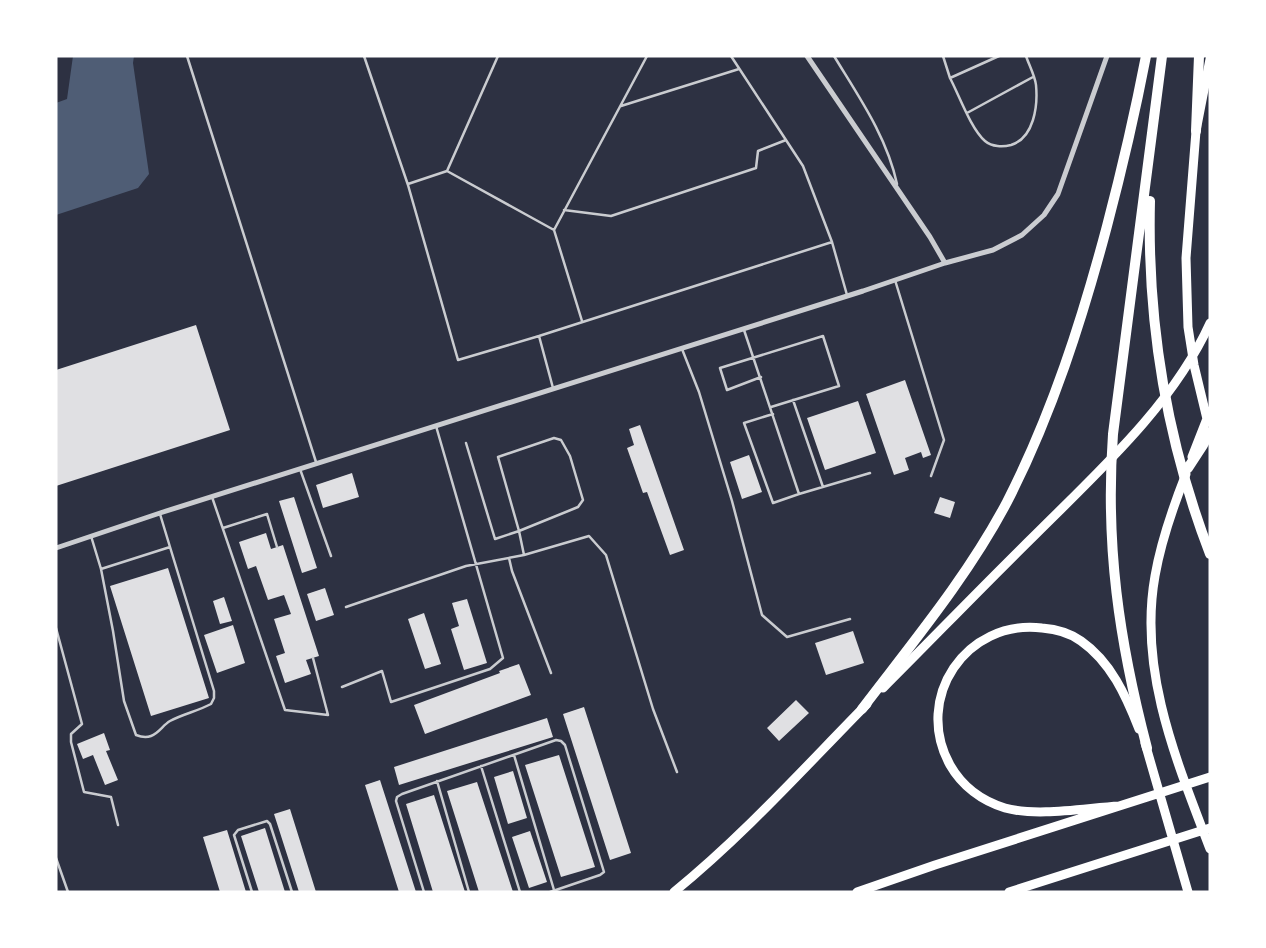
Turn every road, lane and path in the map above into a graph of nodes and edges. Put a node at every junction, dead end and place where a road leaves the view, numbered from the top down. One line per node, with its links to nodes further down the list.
1 (187, 56): 48 (lane)
2 (364, 56): 25 (lane)
3 (498, 56): 24 (lane)
4 (647, 56): 19 (lane)
5 (731, 56): 16 (lane)
6 (807, 56): 26 (street)
7 (834, 56): 26 (lane)
8 (943, 56): 18 (lane)
9 (999, 56): 18 (lane)
10 (1026, 56): 17 (lane)
11 (1107, 56): 30 (street)
12 (1146, 56): 75 (highway)
13 (1162, 56): 23 (highway)
14 (1199, 56): 21 (highway)
15 (1210, 59): 21 (main road)
16 (739, 68): 19 (lane); 22 (lane)
17 (1033, 77): 20 (lane); 20 (lane)
18 (950, 78): 20 (lane)
19 (620, 106): 27 (lane)
20 (967, 114)
21 (1196, 131): 46 (main road)
22 (786, 140): 27 (lane); 29 (lane)
23 (1151, 150): 63 (highway); 76 (highway)
24 (447, 172): 25 (lane); 28 (lane)
25 (408, 184): 36 (lane)
26 (898, 189): 30 (street)
27 (564, 210): 28 (lane)
28 (554, 230): 33 (lane)
29 (832, 242): 32 (lane); 33 (lane)
30 (945, 263): 31 (street)
31 (894, 280): 32 (street); 52 (lane)
32 (847, 296): 35 (street)
33 (582, 321): 36 (lane)
34 (1210, 323): 75 (main road)
35 (744, 328): 37 (street); 38 (lane)
36 (539, 336): 40 (lane)
37 (682, 348): 40 (street); 70 (lane)
38 (754, 358): 39 (lane); 39 (lane); 41 (lane)
39 (761, 378): 42 (lane)
40 (553, 388): 45 (street)
41 (793, 400): 42 (lane); 53 (lane)
42 (771, 407): 44 (lane)
43 (1210, 411): 49 (main road)
44 (773, 414): 54 (lane); 54 (lane)
45 (436, 426): 48 (street); 67 (lane)
46 (1210, 430): 49 (highway)
47 (466, 443): 58 (lane)
48 (316, 464): 50 (street)
49 (1188, 468): 85 (main road)
50 (300, 469): 55 (street); 65 (lane)
51 (870, 473): 53 (lane)
52 (931, 476)
53 (823, 487): 54 (lane)
54 (799, 494)
55 (212, 497): 56 (street); 57 (lane)
56 (160, 513): 59 (street); 62 (lane)
57 (223, 528): 60 (lane); 72 (lane)
58 (519, 531): 58 (lane); 64 (lane)
59 (91, 536): 61 (street); 68 (lane)
60 (277, 547)
61 (56, 548)
62 (170, 548): 68 (lane); 68 (lane)
63 (1210, 554)
64 (524, 555): 66 (lane); 79 (lane)
65 (331, 556)
66 (509, 558): 67 (lane); 73 (lane)
67 (475, 565): 69 (lane); 74 (lane)
68 (101, 569)
69 (346, 607)
70 (850, 619)
71 (56, 628): 83 (lane)
72 (313, 658)
73 (551, 673)
74 (342, 687)
75 (862, 709): 94 (main road)
76 (1147, 748): 82 (main road); 97 (main road)
77 (514, 754): 78 (lane); 87 (lane); 87 (lane)
78 (481, 766): 81 (lane); 93 (lane)
79 (678, 772)
80 (1210, 776): 82 (main road)
81 (437, 781): 91 (lane); 92 (lane)
82 (1119, 806): 95 (main road)
83 (118, 825)
84 (1210, 828): 96 (main road)
85 (1210, 849)
86 (56, 858): 88 (lane)
87 (552, 891)
88 (68, 892)
89 (252, 892): 90 (lane)
90 (292, 892)
91 (424, 892)
92 (469, 892)
93 (520, 892)
94 (674, 892)
95 (857, 892)
96 (1009, 892)
97 (1188, 892)

